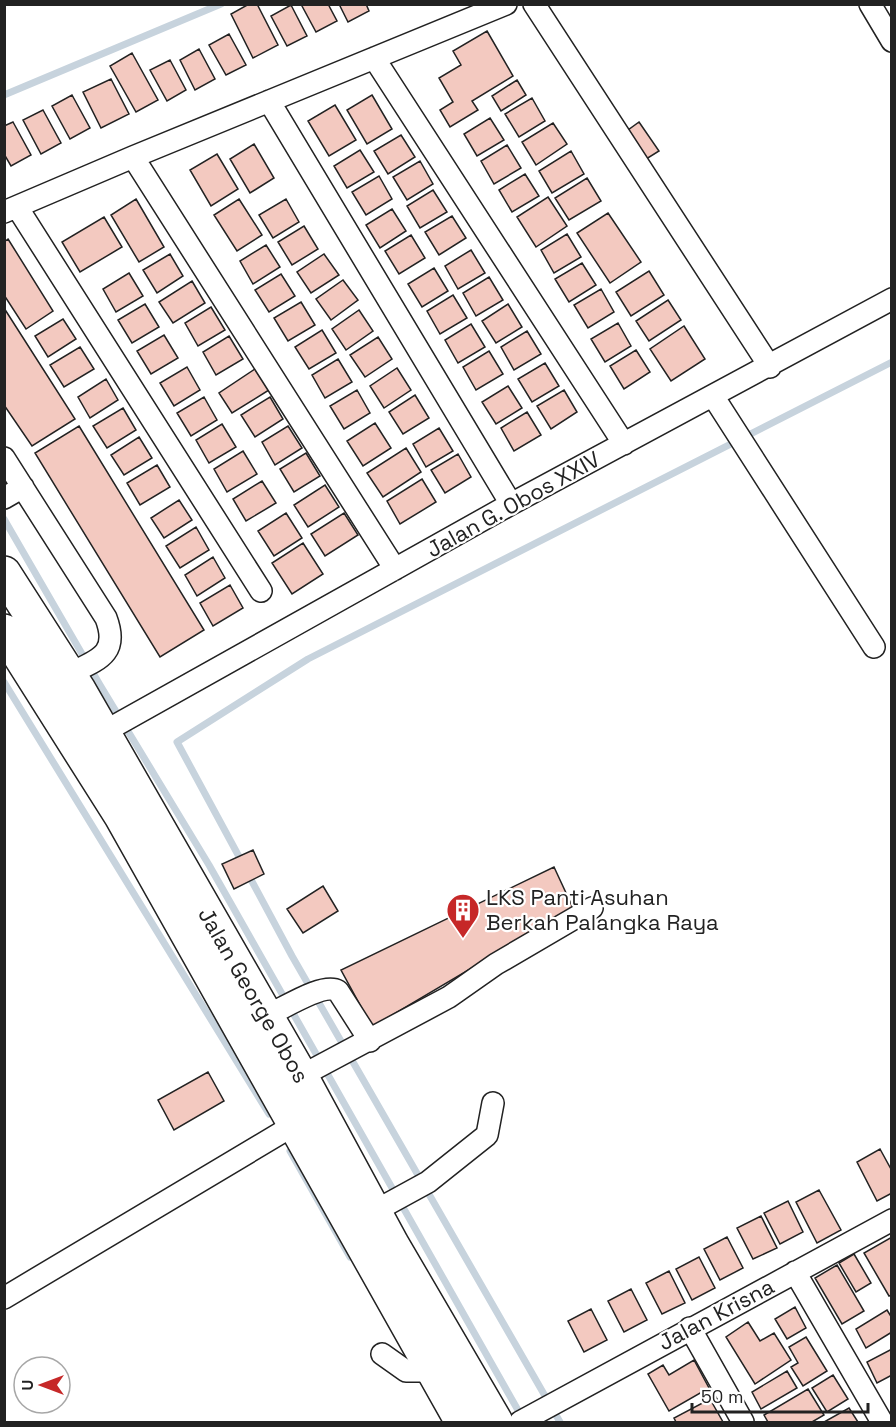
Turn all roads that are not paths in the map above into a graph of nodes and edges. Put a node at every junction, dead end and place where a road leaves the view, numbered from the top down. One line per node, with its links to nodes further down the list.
1 (506, 4): 5 (street)
2 (534, 4): 10 (street)
3 (870, 4): 4 (street)
4 (891, 41)
5 (375, 58): 6 (street); 12 (street)
6 (269, 101): 7 (street); 16 (street)
7 (133, 157): 8 (street); 17 (street)
8 (11, 210): 19 (street)
9 (891, 299): 10 (street, Jalan G. Obos XXIV)
10 (770, 366): 11 (street, Jalan G. Obos XXIV)
11 (713, 396): 12 (street, Jalan G. Obos XXIV); 21 (street)
12 (624, 444): 16 (street, Jalan G. Obos XXIV)
13 (4, 458): 14 (street)
14 (23, 487): 15 (street); 22 (street)
15 (4, 498)
16 (511, 504): 17 (street, Jalan G. Obos XXIV)
17 (395, 569): 23 (street, Jalan G. Obos XXIV)
18 (4, 573): 22 (main road, Jalan George Obos)
19 (261, 591)
20 (7, 639): 23 (main road, Jalan George Obos)
21 (874, 647)
22 (81, 667): 23 (main road, Jalan George Obos)
23 (97, 735): 25 (main road, Jalan George Obos); 29 (main road, Jalan George Obos)
24 (592, 908): 26 (street)
25 (283, 1008): 26 (street); 27 (main road, Jalan George Obos)
26 (370, 1041): 27 (street)
27 (316, 1068): 30 (main road, Jalan George Obos)
28 (493, 1103): 30 (street)
29 (294, 1125): 33 (street); 36 (main road, Jalan George Obos)
30 (390, 1202): 38 (main road, Jalan George Obos)
31 (891, 1220): 32 (street, Jalan Krisna)
32 (795, 1272): 34 (street, Jalan Krisna); 41 (street)
33 (4, 1298)
34 (690, 1328): 39 (street, Jalan Krisna); 40 (street)
35 (382, 1354): 36 (street)
36 (433, 1371): 37 (main road, Jalan George Obos)
37 (462, 1422)
38 (496, 1422)
39 (520, 1422)
40 (743, 1422)
41 (882, 1422)

